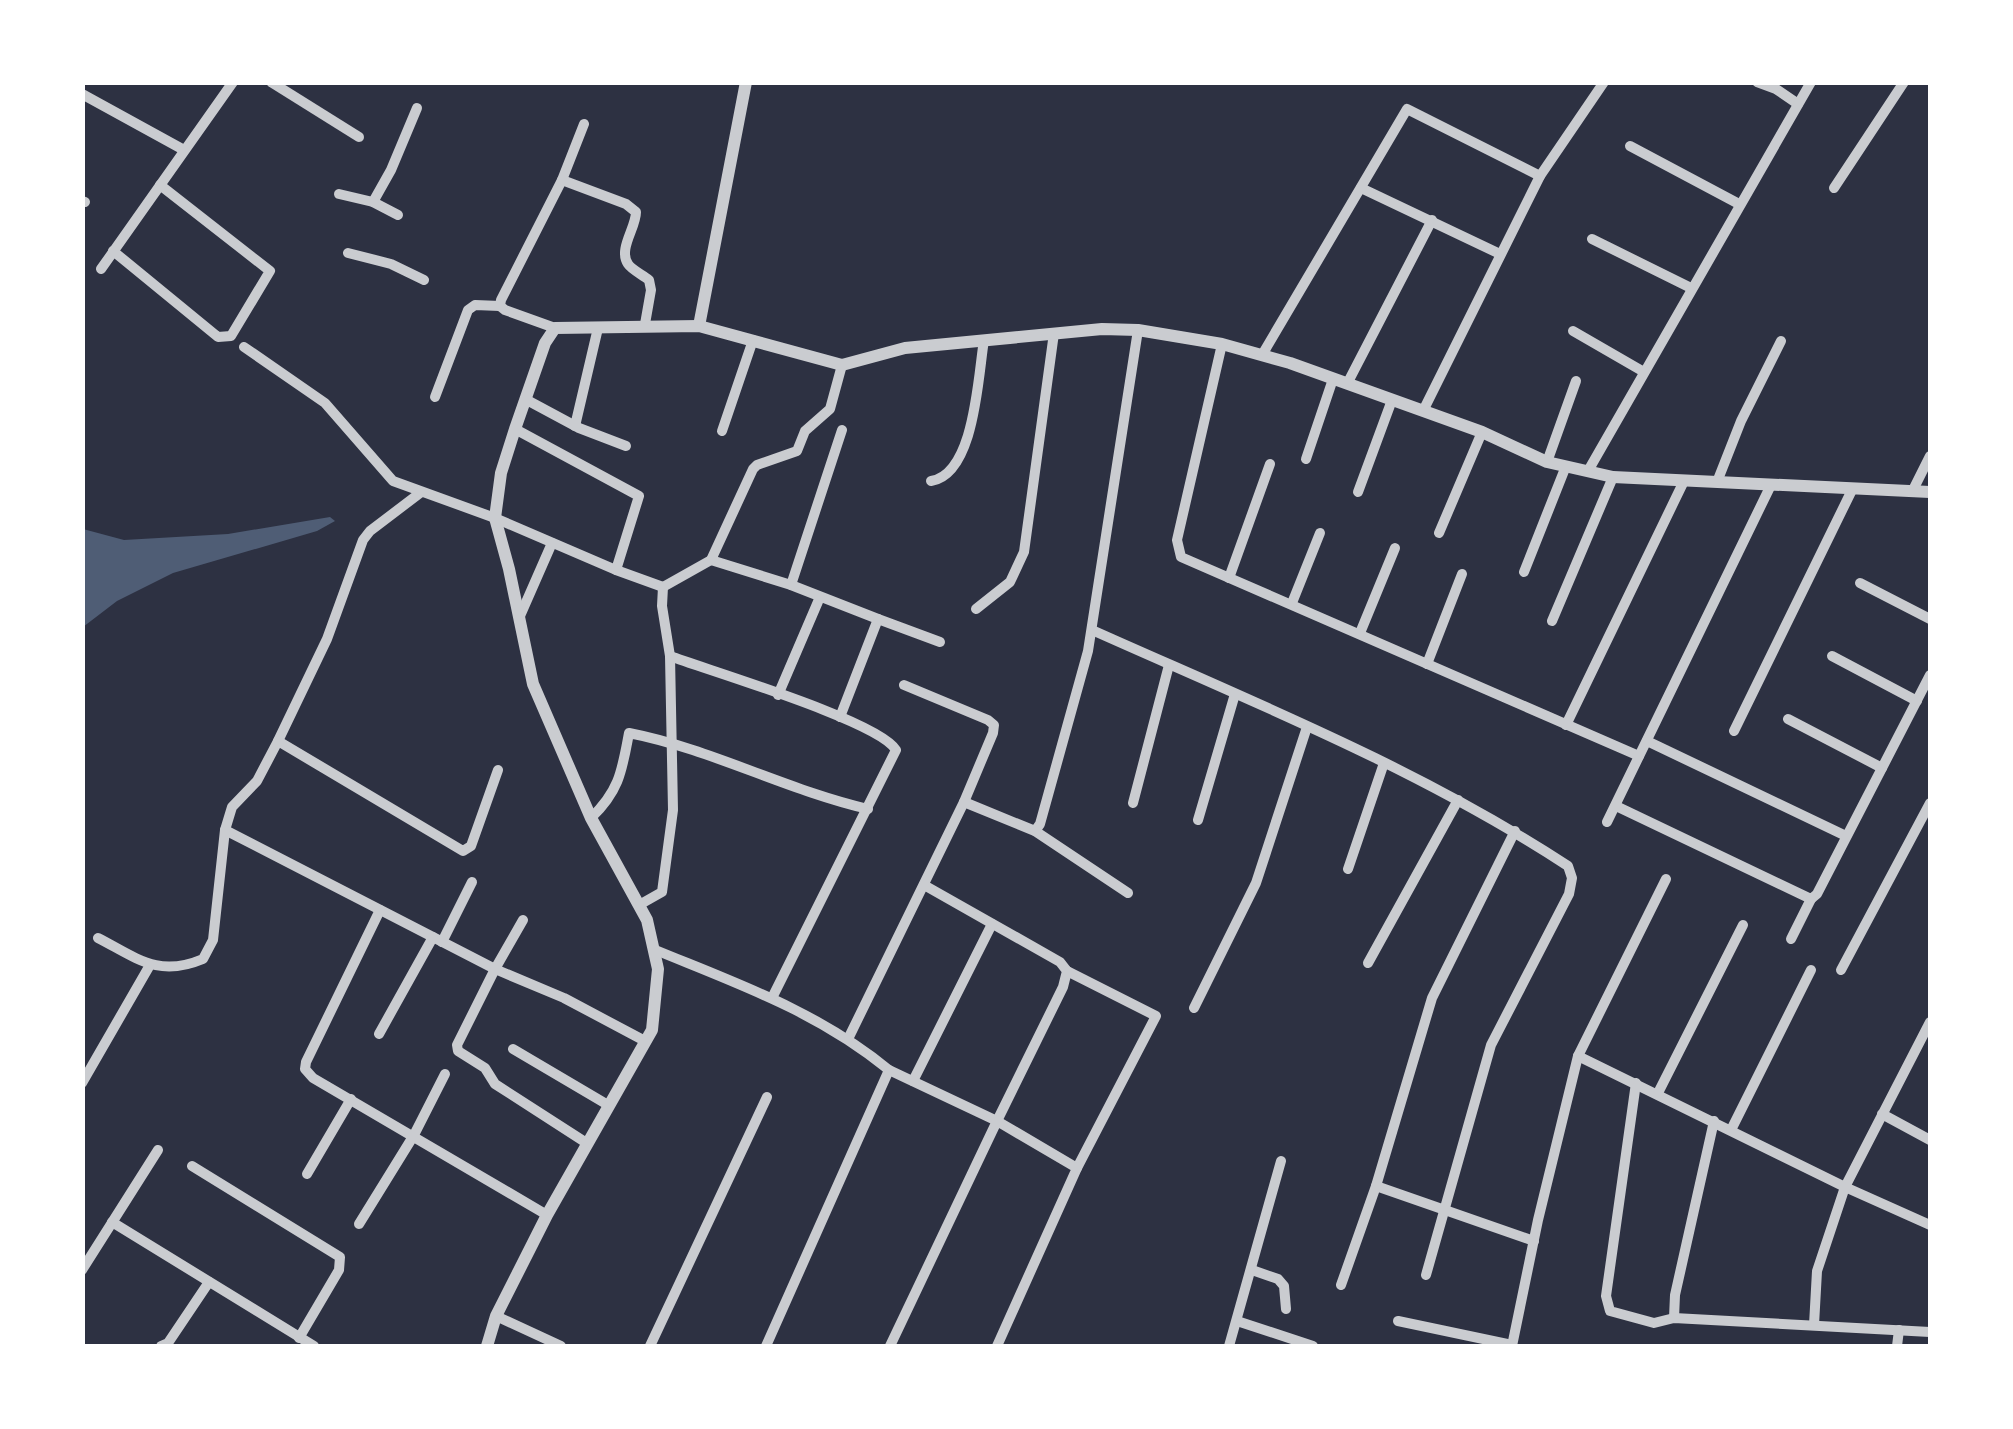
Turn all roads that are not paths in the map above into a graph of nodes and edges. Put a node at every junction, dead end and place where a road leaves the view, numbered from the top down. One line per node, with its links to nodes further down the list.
1 (271, 82): 12 (street)
2 (746, 82): 34 (street)
3 (1604, 82): 15 (street)
4 (1757, 82): 9 (street)
5 (1811, 82): 9 (street)
6 (1904, 82): 19 (street)
7 (229, 84): 14 (street)
8 (82, 94): 14 (street)
9 (1798, 104): 22 (street)
10 (417, 108): 21 (street)
11 (584, 124): 16 (street)
12 (358, 138)
13 (1630, 146): 22 (street)
14 (184, 150): 17 (street)
15 (1540, 176): 18 (street); 28 (street)
16 (562, 180): 32 (street); 33 (street)
17 (160, 185): 26 (street); 26 (street)
18 (1360, 188): 24 (street); 45 (street)
19 (1834, 188)
20 (339, 194): 21 (street)
21 (373, 202): 23 (street)
22 (1740, 204): 31 (street)
23 (398, 214)
24 (1432, 220): 28 (street); 48 (street)
25 (1592, 239): 31 (street)
26 (113, 251): 29 (street)
27 (348, 253): 30 (street)
28 (1500, 254): 53 (street)
29 (101, 268)
30 (424, 280)
31 (1692, 288): 47 (street)
32 (500, 306): 35 (street); 50 (street)
33 (645, 324): 34 (street); 36 (street)
34 (699, 326): 40 (street)
35 (555, 328): 36 (street); 51 (street)
36 (598, 328): 54 (street)
37 (1138, 330): 39 (street); 43 (street); 96 (street)
38 (1573, 331): 47 (street)
39 (1054, 333): 41 (street); 91 (street)
40 (753, 340): 46 (street); 57 (street)
41 (984, 340): 46 (street); 67 (street)
42 (1781, 342): 69 (street)
43 (1222, 344): 45 (street); 85 (street)
44 (244, 347): 75 (street)
45 (1262, 355): 48 (street)
46 (842, 365): 81 (street)
47 (1644, 372): 65 (street)
48 (1340, 381): 52 (street); 61 (street)
49 (1576, 382): 62 (street)
50 (435, 397)
51 (526, 399): 54 (street); 55 (street)
52 (1392, 400): 53 (street); 72 (street)
53 (1424, 411): 58 (street)
54 (575, 426): 59 (street)
55 (515, 428): 76 (street); 82 (street)
56 (842, 430): 87 (street)
57 (722, 432)
58 (1482, 432): 62 (street); 78 (street)
59 (626, 446)
60 (1930, 456): 73 (street)
61 (1306, 459)
62 (1548, 462): 64 (street)
63 (1270, 464): 85 (street)
64 (1566, 466): 65 (street); 83 (street)
65 (1588, 472): 66 (street)
66 (1613, 477): 68 (street); 95 (street)
67 (932, 481)
68 (1684, 481): 69 (street); 110 (street)
69 (1717, 482): 70 (street)
70 (1771, 485): 71 (street); 114 (street)
71 (1852, 490): 73 (street); 112 (street)
72 (1358, 492)
73 (1912, 492): 74 (street)
74 (1930, 492)
75 (420, 493): 76 (street); 113 (street)
76 (495, 518): 79 (street); 92 (street)
77 (1320, 533): 90 (street)
78 (1439, 534)
79 (552, 543): 82 (street); 92 (street)
80 (1395, 548): 97 (street)
81 (711, 560): 87 (street); 88 (street)
82 (616, 570): 88 (street)
83 (1524, 572)
84 (1462, 574): 101 (street)
85 (1228, 578): 90 (street)
86 (1860, 583): 94 (street)
87 (791, 585): 89 (street)
88 (663, 587): 99 (street)
89 (820, 597): 93 (street); 106 (street)
90 (1292, 604): 97 (street)
91 (976, 609)
92 (520, 616): 126 (street)
93 (878, 619): 98 (street); 108 (street)
94 (1930, 619)
95 (1552, 621)
96 (1092, 630): 102 (street); 130 (street)
97 (1360, 633): 101 (street)
98 (940, 642)
99 (670, 656): 106 (street); 115 (street)
100 (1832, 656): 107 (street)
101 (1426, 664): 110 (street)
102 (1169, 665): 105 (street); 122 (street)
103 (1930, 675): 107 (street)
104 (904, 686): 121 (street)
105 (1235, 694): 111 (street); 127 (street)
106 (778, 695): 108 (street)
107 (1916, 701): 118 (street)
108 (840, 716): 125 (street)
109 (1788, 718): 118 (street)
110 (1566, 726): 116 (street)
111 (1308, 727): 117 (street); 155 (street)
112 (1734, 731)
113 (278, 741): 119 (street); 129 (street)
114 (1647, 741): 116 (street); 132 (street)
115 (673, 742): 125 (street); 126 (street); 139 (street)
116 (1639, 756): 124 (street)
117 (1384, 763): 120 (street); 133 (street)
118 (1882, 768): 132 (street)
119 (498, 770)
120 (1458, 800): 131 (street); 148 (street)
121 (964, 802): 130 (street); 136 (street)
122 (1133, 803)
123 (1930, 803): 152 (street)
124 (1616, 806): 128 (street); 138 (street)
125 (868, 809): 154 (street)
126 (591, 818): 139 (street)
127 (1198, 820)
128 (1608, 822)
129 (225, 830): 140 (street); 149 (street)
130 (1036, 831): 137 (street)
131 (1515, 831): 185 (street); 187 (street)
132 (1846, 836): 138 (street)
133 (1348, 869)
134 (1666, 879): 163 (street)
135 (472, 882): 145 (street)
136 (924, 885): 142 (street); 158 (street)
137 (1128, 893)
138 (1811, 898): 146 (street)
139 (639, 906): 147 (street)
140 (380, 910): 145 (street); 171 (street)
141 (523, 920): 150 (street)
142 (992, 924): 153 (street); 166 (street)
143 (1742, 925): 169 (street)
144 (98, 938): 149 (street)
145 (438, 940): 150 (street); 157 (street)
146 (1791, 940)
147 (653, 949): 154 (street); 159 (street)
148 (1368, 962)
149 (150, 965): 167 (street)
150 (495, 969): 159 (street); 179 (street)
151 (1811, 970): 176 (street)
152 (1840, 970)
153 (1067, 971): 174 (street); 183 (street)
154 (772, 998): 158 (street)
155 (1194, 1008)
156 (1930, 1022): 160 (street)
157 (379, 1034)
158 (849, 1038): 164 (street)
159 (645, 1041): 172 (street)
160 (1919, 1043): 162 (street); 173 (street)
161 (512, 1049): 172 (street)
162 (1930, 1050)
163 (1578, 1056): 168 (street); 192 (street)
164 (889, 1070): 166 (street); 212 (street)
165 (446, 1074): 177 (street)
166 (913, 1081): 174 (street)
167 (82, 1084)
168 (1636, 1084): 169 (street); 200 (street)
169 (1658, 1093): 175 (street)
170 (767, 1097): 211 (street)
171 (351, 1100): 177 (street); 184 (street)
172 (608, 1104): 179 (street)
173 (1882, 1114): 178 (street); 186 (street)
174 (997, 1121): 183 (street); 213 (street)
175 (1714, 1121): 176 (street); 200 (street)
176 (1732, 1130): 186 (street)
177 (414, 1134): 188 (street); 190 (street)
178 (1930, 1140)
179 (585, 1142): 188 (street)
180 (158, 1150): 189 (street)
181 (1281, 1161): 194 (street)
182 (192, 1166): 206 (street)
183 (1078, 1168): 214 (street)
184 (307, 1174)
185 (1376, 1186): 187 (street); 197 (street)
186 (1844, 1188): 191 (street); 203 (street)
187 (1445, 1210): 192 (street); 195 (street)
188 (547, 1215): 199 (street)
189 (112, 1222): 193 (street); 196 (street)
190 (359, 1224)
191 (1930, 1226)
192 (1534, 1241): 217 (street)
193 (82, 1270)
194 (1252, 1270): 198 (street); 202 (street)
195 (1426, 1275)
196 (209, 1282): 206 (street); 207 (street)
197 (1342, 1285)
198 (1286, 1309)
199 (496, 1316): 209 (street); 210 (street)
200 (1674, 1318): 203 (street)
201 (1398, 1321): 217 (street)
202 (1237, 1322): 215 (street); 216 (street)
203 (1814, 1325): 204 (street)
204 (1899, 1330): 205 (street); 218 (street)
205 (1930, 1332)
206 (299, 1338): 208 (street)
207 (162, 1346)
208 (314, 1346)
209 (487, 1346)
210 (561, 1346)
211 (650, 1346)
212 (766, 1346)
213 (890, 1346)
214 (997, 1346)
215 (1229, 1346)
216 (1313, 1346)
217 (1512, 1346)
218 (1898, 1346)

